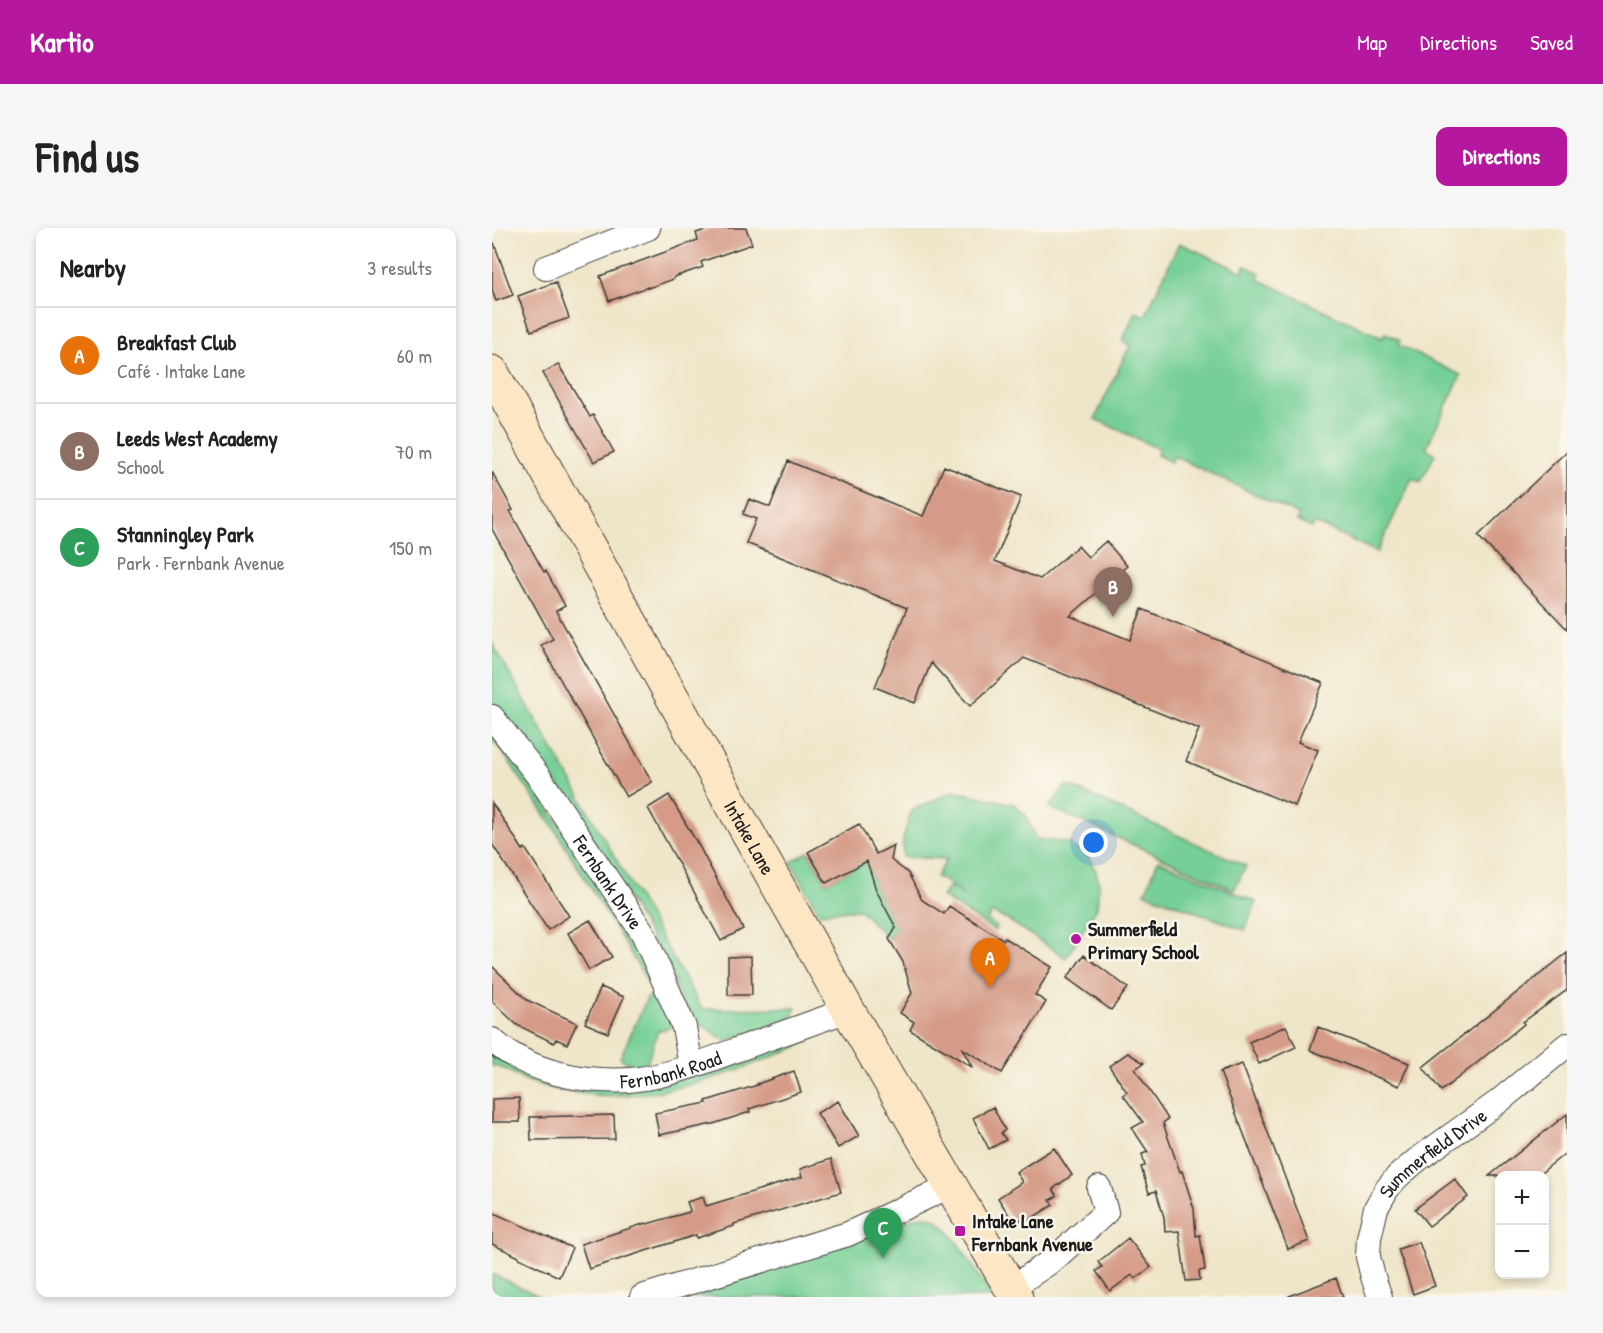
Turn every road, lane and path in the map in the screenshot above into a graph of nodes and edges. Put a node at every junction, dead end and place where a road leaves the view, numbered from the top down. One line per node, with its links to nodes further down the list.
1 (648, 228): 2 (street)
2 (546, 268)
3 (492, 372): 5 (street, Intake Lane)
4 (492, 717): 8 (street, Fernbank Drive)
5 (848, 1010): 8 (street, Fernbank Road); 9 (street, Intake Lane)
6 (492, 1040): 8 (street, Fernbank Road)
7 (1567, 1045): 13 (street, Summerfield Drive)
8 (691, 1066)
9 (950, 1186): 11 (street, Intake Lane); 12 (street)
10 (1099, 1188): 11 (street)
11 (1014, 1293)
12 (642, 1297)
13 (1380, 1297)

